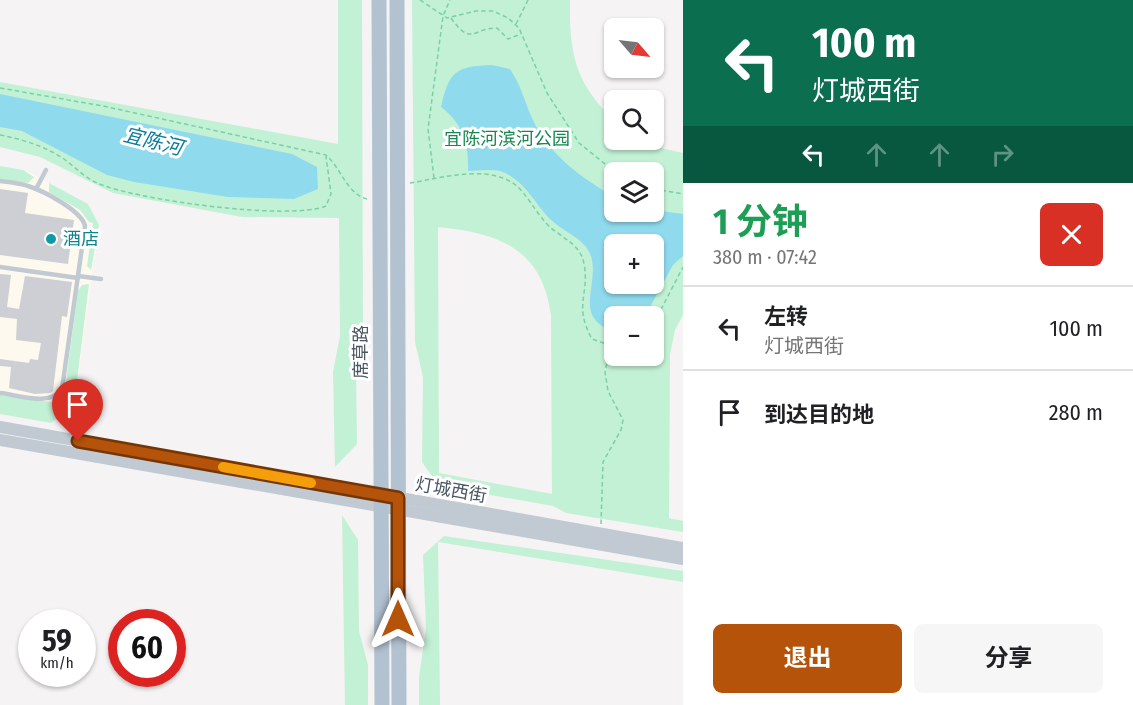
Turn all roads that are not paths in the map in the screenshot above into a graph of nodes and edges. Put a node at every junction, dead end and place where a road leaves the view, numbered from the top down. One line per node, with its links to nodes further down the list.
1 (379, 0): 12 (main road, 席草路)
2 (397, 0): 13 (main road, 席草路)
3 (46, 171): 5 (lane)
4 (0, 181): 5 (lane)
5 (36, 189): 7 (lane)
6 (0, 267): 7 (lane)
7 (78, 277): 8 (lane); 9 (lane)
8 (101, 279)
9 (0, 393)
10 (0, 427): 12 (street, 灯城西街)
11 (0, 440): 12 (street, 灯城西街)
12 (380, 502): 13 (street, 灯城西街); 16 (main road, 席草路)
13 (398, 505): 14 (street, 灯城西街); 15 (street, 灯城西街); 17 (main road, 席草路)
14 (683, 548)
15 (683, 559)
16 (382, 705)
17 (399, 705)

